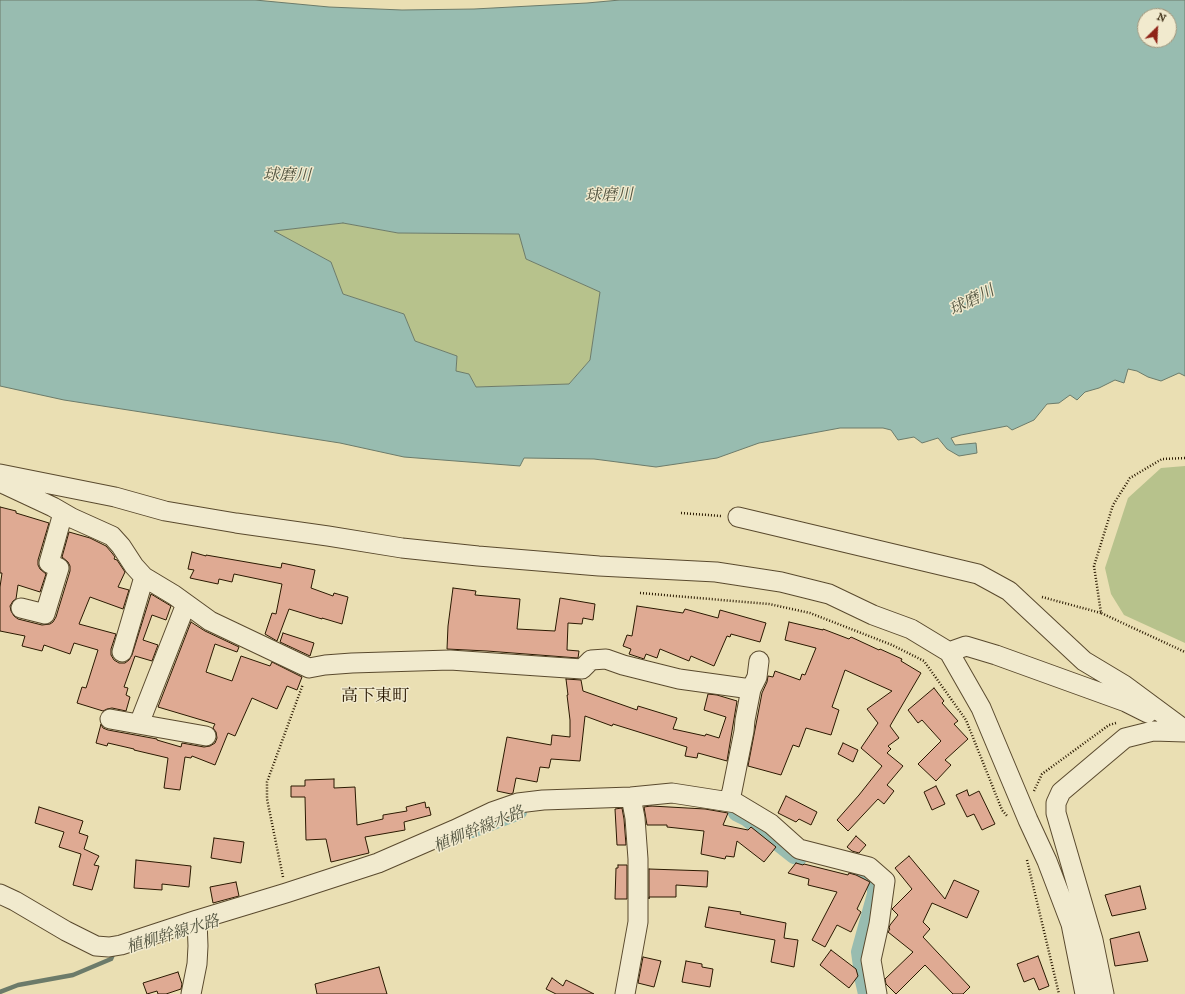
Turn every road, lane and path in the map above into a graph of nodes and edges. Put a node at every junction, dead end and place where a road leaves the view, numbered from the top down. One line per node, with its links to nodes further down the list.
1 (1185, 458): 12 (path)
2 (0, 474): 14 (street)
3 (0, 481): 4 (street)
4 (63, 513): 7 (street); 11 (street)
5 (681, 513): 6 (path)
6 (738, 518): 21 (street)
7 (144, 577): 10 (street); 13 (street)
8 (640, 593): 25 (path)
9 (1035, 596): 12 (path)
10 (186, 604): 17 (street); 20 (street)
11 (21, 608)
12 (1101, 614): 15 (path)
13 (122, 652)
14 (949, 652): 21 (street); 25 (street)
15 (1185, 652)
16 (759, 661): 18 (street)
17 (309, 668): 18 (street); 27 (path)
18 (751, 689): 24 (street)
19 (110, 719): 20 (street)
20 (139, 724): 22 (street)
21 (1185, 731): 35 (street)
22 (206, 736)
23 (632, 801): 24 (street); 27 (street); 31 (street)
24 (729, 801): 32 (street)
25 (1030, 825): 34 (street)
26 (1025, 853): 33 (path)
27 (286, 893): 29 (street)
28 (0, 894): 29 (street)
29 (197, 925): 30 (street)
30 (190, 994)
31 (625, 994)
32 (877, 994)
33 (1059, 994)
34 (1085, 994)
35 (1104, 994)

